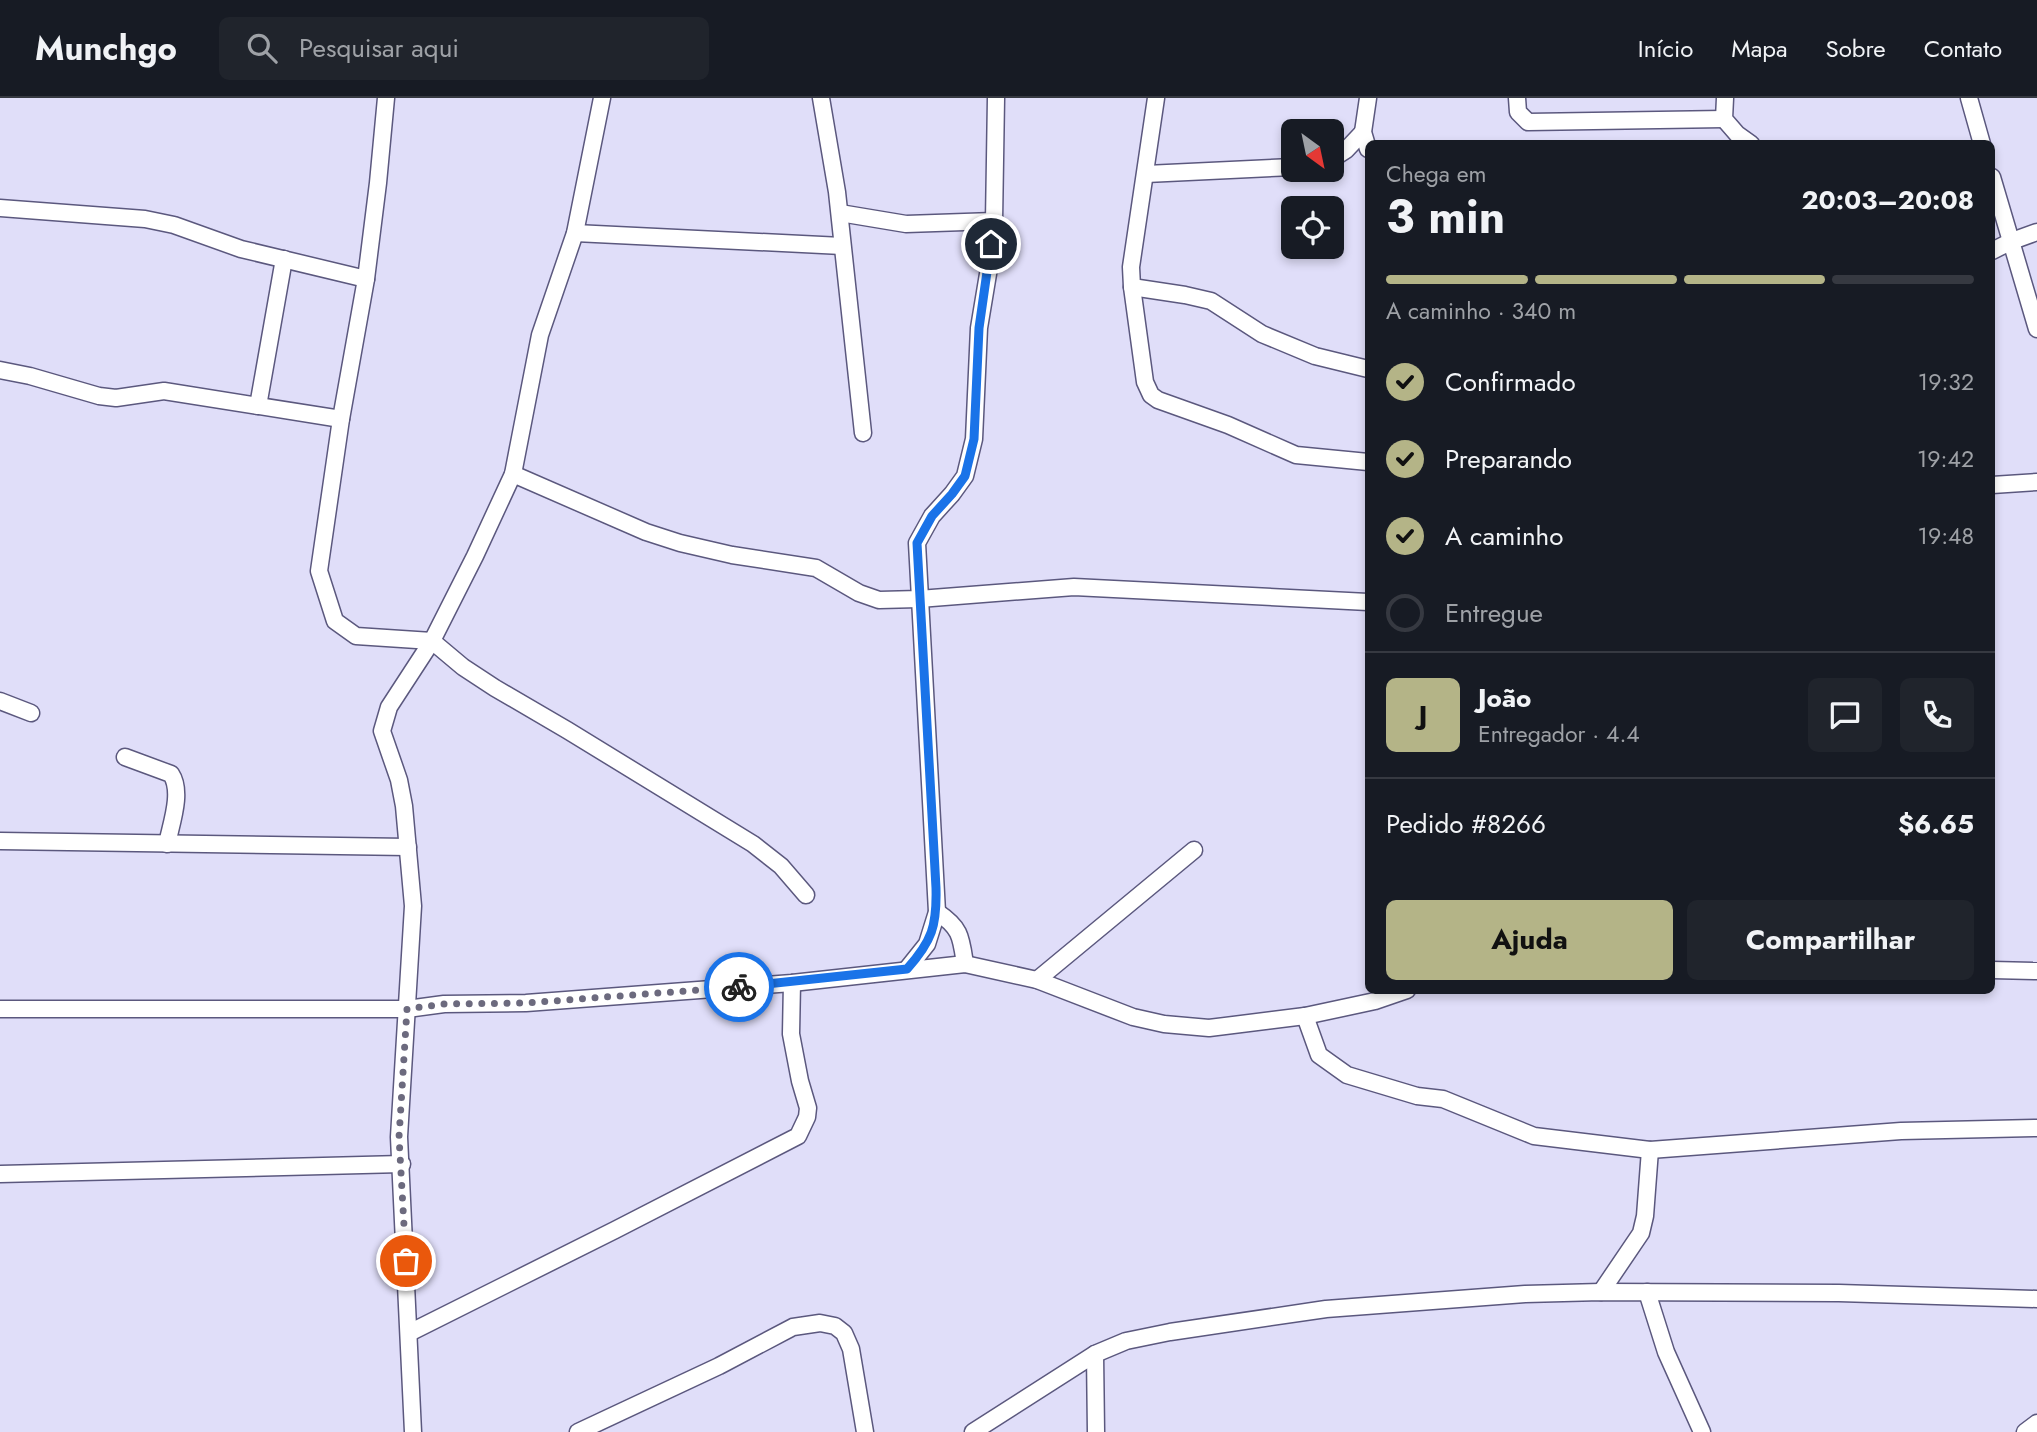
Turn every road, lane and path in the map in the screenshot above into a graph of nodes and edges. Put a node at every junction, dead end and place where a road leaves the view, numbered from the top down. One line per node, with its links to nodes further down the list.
1 (386, 98): 28 (street)
2 (601, 98): 23 (street)
3 (821, 98): 20 (street)
4 (996, 98): 21 (street)
5 (1156, 98): 17 (street)
6 (1368, 98): 11 (street)
7 (1517, 98): 10 (street)
8 (1725, 98): 10 (street)
9 (1969, 98): 14 (street)
10 (1724, 119): 13 (street)
11 (1363, 132): 12 (street); 15 (street)
12 (1365, 140)
13 (1745, 140)
14 (1981, 140)
15 (1344, 151)
16 (1281, 168): 17 (street)
17 (1146, 174): 29 (street)
18 (1995, 187): 24 (street)
19 (0, 208): 27 (street)
20 (839, 213): 21 (street); 25 (street)
21 (993, 221): 40 (street)
22 (2037, 232): 24 (street)
23 (575, 233): 25 (street); 37 (street)
24 (2012, 241): 26 (street); 30 (street)
25 (842, 246): 35 (street)
26 (1995, 250)
27 (284, 260): 28 (street); 33 (street)
28 (366, 279): 34 (street)
29 (1132, 287): 31 (street); 36 (street)
30 (2037, 329)
31 (1365, 368)
32 (0, 370): 33 (street)
33 (258, 405): 34 (street)
34 (341, 419): 42 (street)
35 (863, 433)
36 (1365, 462)
37 (513, 474): 40 (street); 42 (street)
38 (2037, 482): 39 (street)
39 (1995, 485)
40 (919, 600): 41 (street); 51 (street)
41 (1365, 603)
42 (432, 641): 48 (street); 50 (street)
43 (0, 701): 44 (street)
44 (31, 713)
45 (125, 757): 47 (street)
46 (0, 841): 47 (street)
47 (167, 844): 48 (street)
48 (408, 847): 60 (street)
49 (1194, 850): 56 (street)
50 (806, 895)
51 (937, 912): 52 (street); 53 (street)
52 (965, 964): 53 (street); 56 (street)
53 (907, 969): 57 (street)
54 (1995, 970): 55 (street)
55 (2037, 971)
56 (1037, 980): 61 (street)
57 (792, 983): 60 (street); 69 (street)
58 (1395, 994): 61 (street)
59 (0, 1009): 60 (street)
60 (407, 1009): 64 (street)
61 (1305, 1016): 63 (street)
62 (2037, 1128): 63 (street)
63 (1650, 1150): 66 (street)
64 (402, 1164): 65 (street); 69 (street)
65 (0, 1174)
66 (1601, 1292): 67 (street); 70 (street)
67 (1647, 1292): 68 (street); 77 (street)
68 (2037, 1299)
69 (409, 1333): 72 (street)
70 (1096, 1354): 75 (street); 76 (street)
71 (2037, 1423): 78 (street)
72 (413, 1432)
73 (578, 1432): 74 (street)
74 (865, 1432)
75 (973, 1432)
76 (1096, 1432)
77 (1703, 1432)
78 (2025, 1432)

